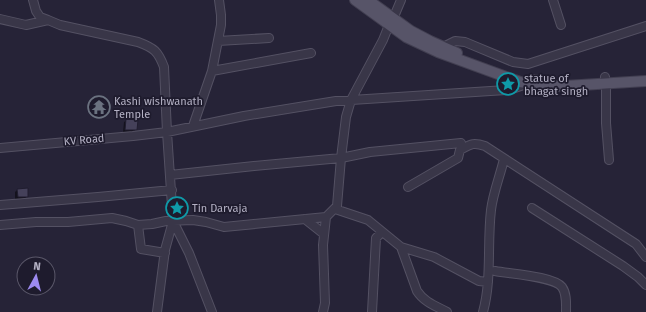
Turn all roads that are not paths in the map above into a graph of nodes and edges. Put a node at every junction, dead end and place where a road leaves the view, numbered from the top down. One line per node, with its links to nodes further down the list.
1 (33, 0): 8 (street)
2 (220, 0): 13 (street)
3 (355, 0): 9 (main road)
4 (368, 0): 9 (main road)
5 (401, 0): 9 (street)
6 (553, 0): 10 (street)
7 (0, 19): 8 (street)
8 (48, 20): 23 (street)
9 (391, 22): 14 (main road); 20 (main road); 21 (street)
10 (561, 25)
11 (646, 26): 14 (street)
12 (269, 38): 13 (street)
13 (218, 41): 16 (street)
14 (443, 47): 20 (main road)
15 (311, 54): 16 (street)
16 (212, 71): 22 (street)
17 (646, 74): 18 (main road)
18 (605, 80): 19 (main road); 20 (main road); 28 (street)
19 (646, 81)
20 (531, 82): 21 (street, KV Road)
21 (350, 100): 22 (street, KV Road); 26 (street)
22 (193, 126): 23 (street, KV Road)
23 (167, 132): 25 (street, KV Road); 29 (street)
24 (461, 143): 26 (street)
25 (0, 148)
26 (341, 158): 29 (street); 34 (street)
27 (504, 159): 30 (street); 44 (street); 46 (street)
28 (609, 160)
29 (170, 175): 31 (street)
30 (408, 187)
31 (172, 190): 32 (street); 37 (street)
32 (0, 205)
33 (532, 208): 47 (street)
34 (335, 209): 35 (street); 40 (street)
35 (326, 217): 36 (street); 41 (street)
36 (305, 219): 37 (street); 41 (street)
37 (173, 221): 39 (street); 43 (street); 49 (street)
38 (0, 225): 39 (street)
39 (138, 225): 43 (street)
40 (382, 232): 42 (street); 51 (street)
41 (324, 234): 50 (street)
42 (401, 247): 46 (street); 52 (street)
43 (164, 253): 48 (street)
44 (646, 257)
45 (495, 271): 54 (street)
46 (488, 282): 53 (street)
47 (646, 285)
48 (157, 312)
49 (212, 312)
50 (323, 312)
51 (372, 312)
52 (447, 312)
53 (483, 312)
54 (566, 312)

